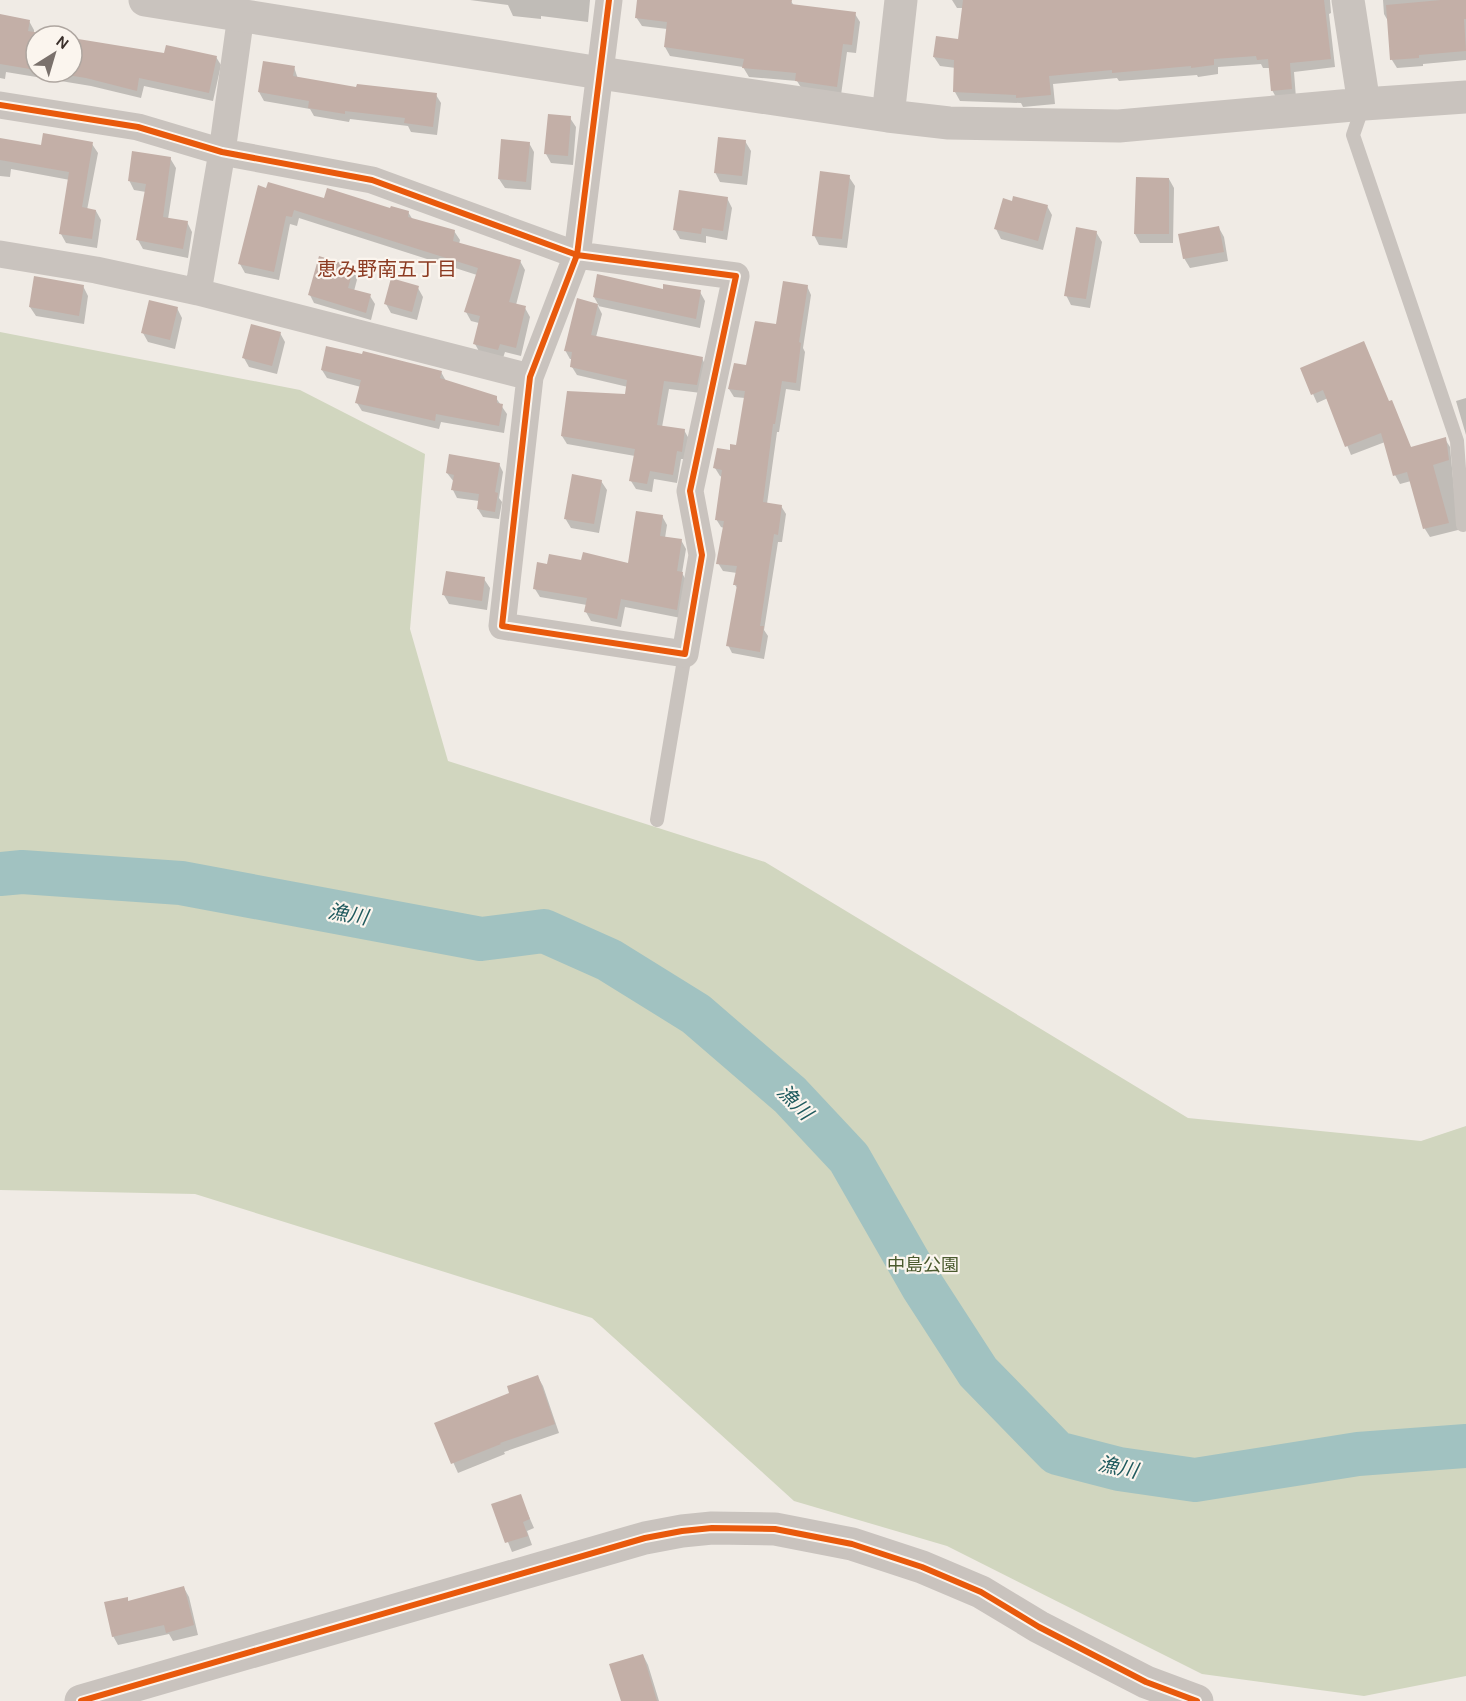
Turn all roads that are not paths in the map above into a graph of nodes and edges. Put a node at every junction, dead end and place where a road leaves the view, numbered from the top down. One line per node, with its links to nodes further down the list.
1 (146, 0): 5 (street)
2 (609, 0): 6 (street)
3 (901, 0): 10 (street)
4 (1348, 0): 8 (street)
5 (241, 15): 6 (street); 11 (street)
6 (600, 73): 10 (street); 13 (street)
7 (1466, 97): 8 (street)
8 (1364, 104): 10 (street); 16 (lane)
9 (0, 105): 11 (street)
10 (888, 116)
11 (222, 152): 13 (street); 14 (street)
12 (0, 254): 14 (street)
13 (577, 255): 15 (street); 17 (street)
14 (198, 292): 15 (street)
15 (530, 376): 17 (street)
16 (1463, 525)
17 (685, 654): 18 (lane)
18 (657, 820)
19 (81, 1701): 20 (street)
20 (1197, 1701)

